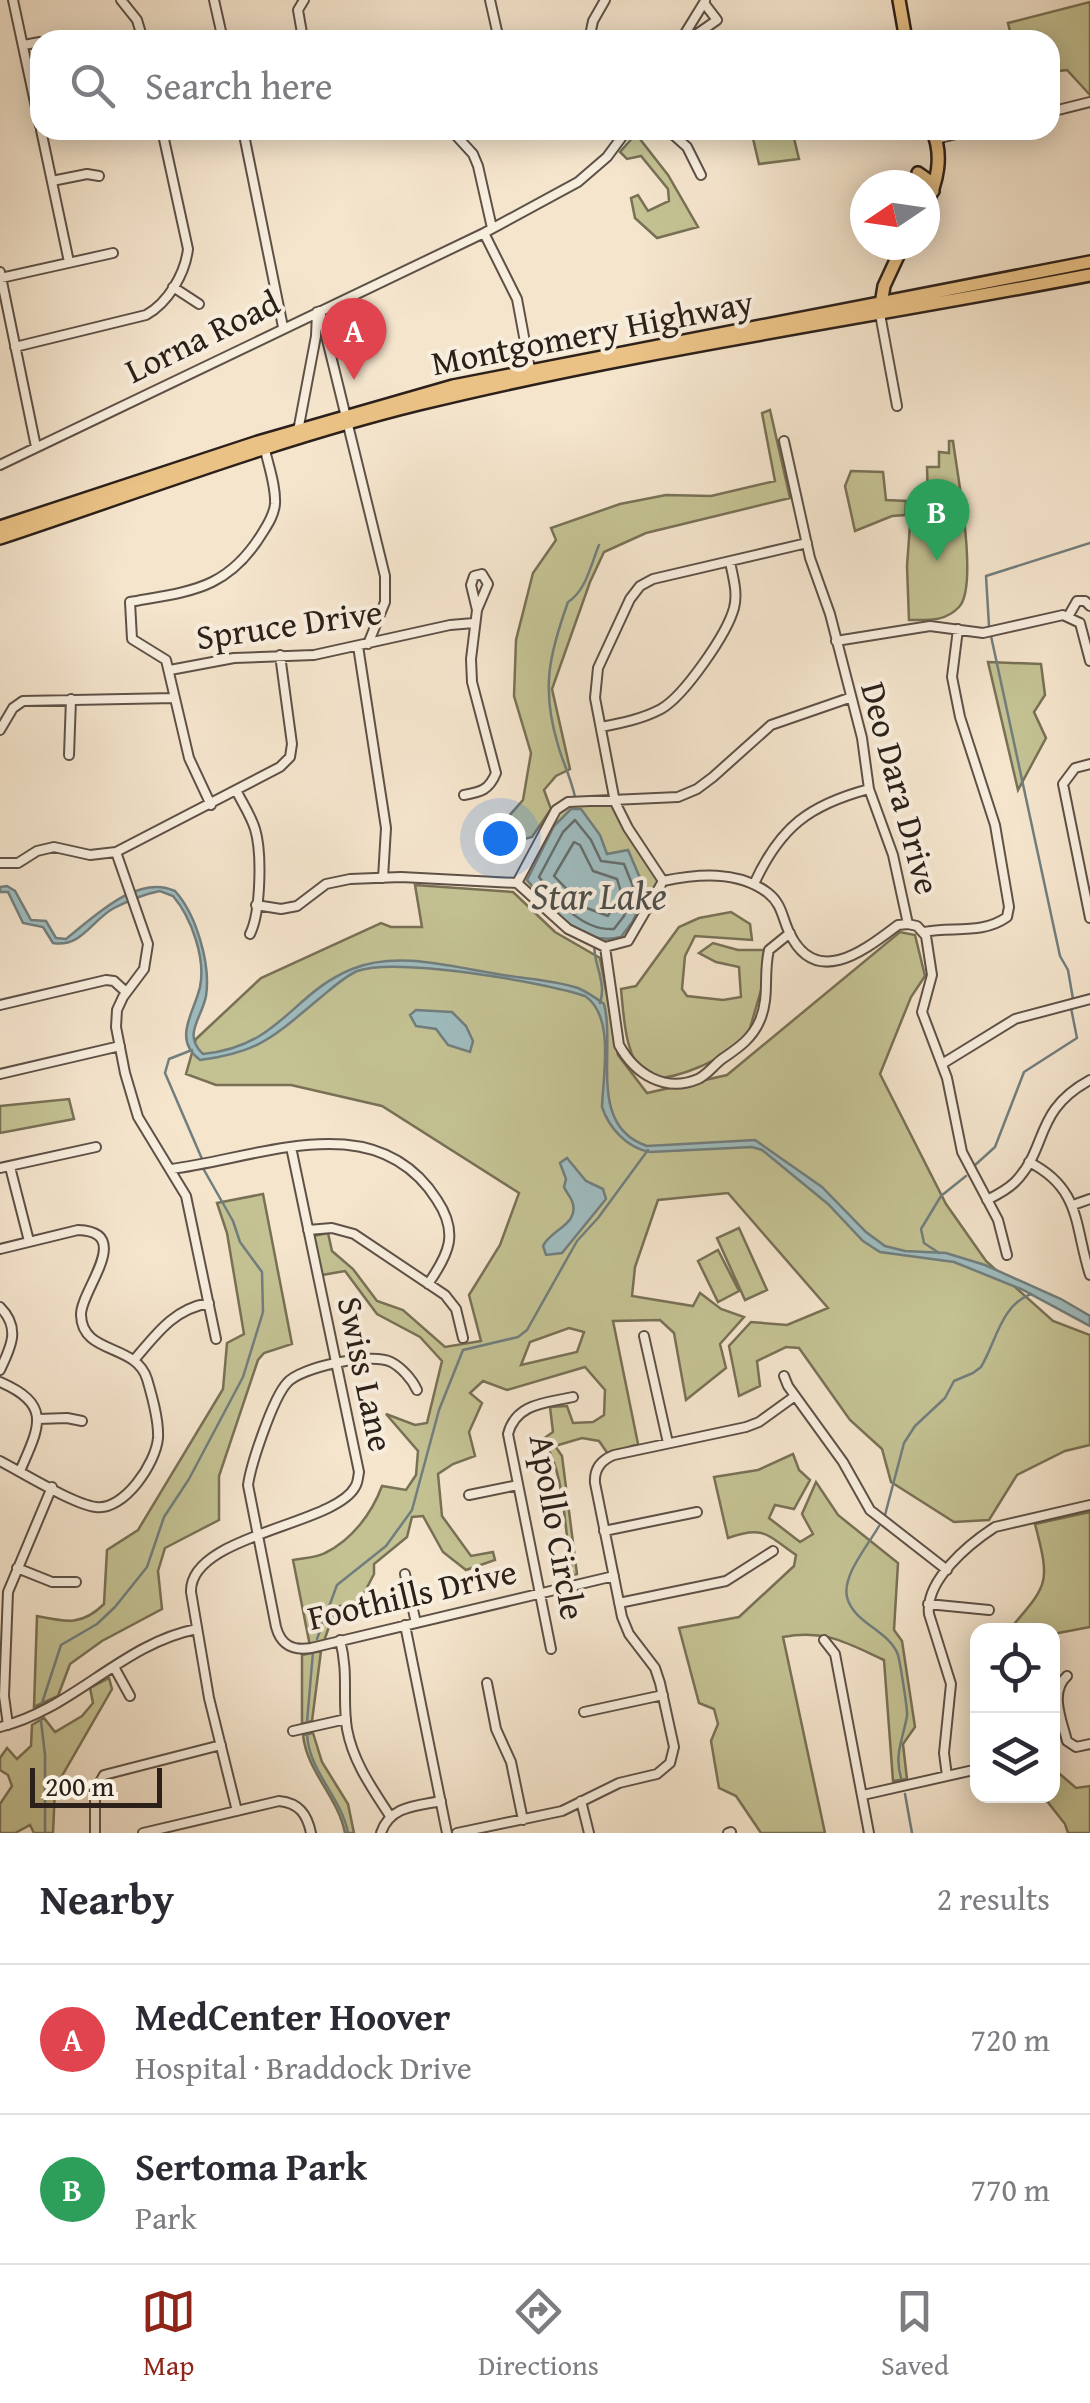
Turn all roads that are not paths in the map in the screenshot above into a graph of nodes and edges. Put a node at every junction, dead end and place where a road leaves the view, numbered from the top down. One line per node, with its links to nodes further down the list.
1 (13, 0): 18 (street)
2 (121, 0): 9 (street)
3 (214, 0): 10 (street)
4 (304, 0): 11 (street)
5 (490, 0): 12 (street)
6 (605, 0): 13 (street)
7 (899, 0): 16 (main road)
8 (704, 2): 14 (street); 15 (street)
9 (140, 30)
10 (221, 30)
11 (301, 30)
12 (496, 30)
13 (591, 30)
14 (687, 30)
15 (703, 30)
16 (904, 30)
17 (30, 44): 18 (street)
18 (24, 45): 19 (street)
19 (30, 74)
20 (1090, 102): 21 (street)
21 (1060, 110)
22 (43, 140): 32 (street)
23 (164, 140): 41 (street)
24 (245, 140): 46 (street)
25 (460, 140): 33 (street)
26 (620, 140): 33 (street, Lorna Road)
27 (679, 140): 30 (street)
28 (935, 140): 29 (main road)
29 (938, 170)
30 (701, 175)
31 (99, 176): 32 (street)
32 (52, 181): 36 (street)
33 (488, 230): 45 (street, Lorna Road); 48 (street)
34 (113, 252): 36 (street)
35 (896, 260): 38 (main road)
36 (69, 262): 39 (street)
37 (1090, 262): 42 (main road, Montgomery Highway)
38 (892, 268): 42 (main road); 44 (main road)
39 (1, 274): 47 (street)
40 (1090, 275): 44 (main road, Montgomery Highway)
41 (173, 287): 43 (street); 47 (street)
42 (916, 296): 44 (main road, Montgomery Highway)
43 (199, 304)
44 (879, 309): 48 (main road, Montgomery Highway); 49 (street); 50 (main road, Montgomery Highway)
45 (318, 312): 46 (street, Lorna Road); 50 (street); 51 (street)
46 (284, 328): 53 (street, Lorna Road)
47 (15, 347): 53 (street)
48 (530, 369): 50 (main road, Montgomery Highway)
49 (897, 406)
50 (348, 420): 51 (main road, Montgomery Highway); 68 (street)
51 (298, 434): 54 (main road, Montgomery Highway); 56 (main road, Montgomery Highway)
52 (784, 442): 58 (street, Deo Dara Drive)
53 (36, 447): 55 (street, Lorna Road)
54 (265, 450): 57 (main road, Montgomery Highway); 71 (street)
55 (0, 465)
56 (0, 527)
57 (0, 538)
58 (806, 543): 59 (street); 67 (street, Deo Dara Drive)
59 (730, 562): 75 (street); 75 (street)
60 (1090, 606): 63 (street)
61 (476, 610): 64 (street)
62 (1090, 614): 65 (street)
63 (1069, 615): 65 (street); 66 (street)
64 (474, 623): 68 (street, Spruce Drive); 81 (street)
65 (1080, 623): 70 (street)
66 (958, 630): 67 (street); 93 (street)
67 (836, 641): 74 (street, Deo Dara Drive)
68 (363, 645): 69 (street, Spruce Drive); 86 (street)
69 (280, 655): 71 (street, Spruce Drive); 80 (street)
70 (1090, 662)
71 (170, 670): 73 (street)
72 (70, 698): 73 (street); 76 (street); 77 (street)
73 (175, 698): 83 (street)
74 (849, 698): 79 (street, Deo Dara Drive); 82 (street)
75 (601, 728): 82 (street)
76 (0, 730)
77 (69, 755)
78 (1090, 764): 91 (street)
79 (870, 789): 89 (street); 92 (street, Deo Dara Drive)
80 (237, 792): 83 (street); 90 (street)
81 (464, 796)
82 (616, 802): 87 (street); 88 (street)
83 (211, 805): 84 (street)
84 (116, 852): 85 (street); 97 (street)
85 (0, 864)
86 (383, 878): 88 (street); 90 (street)
87 (663, 881): 89 (street); 96 (street)
88 (517, 882): 96 (street)
89 (754, 884): 95 (street, Deo Dara Drive)
90 (256, 906): 94 (street)
91 (1090, 918)
92 (908, 924): 93 (street); 95 (street, Deo Dara Drive)
93 (924, 932): 101 (street)
94 (250, 934)
95 (790, 934): 96 (street)
96 (605, 947)
97 (126, 992): 99 (street); 100 (street)
98 (1090, 999): 101 (street)
99 (0, 1005)
100 (120, 1046): 102 (street); 108 (street)
101 (942, 1064): 110 (street)
102 (0, 1074)
103 (1090, 1080): 106 (street)
104 (96, 1147): 107 (street)
105 (291, 1147): 108 (street); 112 (street, Swiss Lane); 117 (street)
106 (1030, 1162): 110 (street); 111 (street)
107 (5, 1168): 113 (street)
108 (171, 1169): 118 (street)
109 (1090, 1199): 111 (street)
110 (988, 1200): 115 (street)
111 (1073, 1205): 116 (street)
112 (308, 1230): 117 (street); 124 (street, Swiss Lane)
113 (28, 1241): 114 (street); 123 (street)
114 (0, 1248)
115 (1008, 1255)
116 (1090, 1275)
117 (428, 1284): 121 (street)
118 (208, 1303): 122 (street); 123 (street)
119 (0, 1307): 125 (street)
120 (644, 1336): 133 (street)
121 (464, 1338)
122 (216, 1340)
123 (136, 1358): 137 (street)
124 (336, 1364): 128 (street, Foothills Drive); 142 (street, Foothills Drive); 142 (street, Swiss Lane)
125 (0, 1370)
126 (784, 1376): 129 (street)
127 (0, 1382): 131 (street)
128 (416, 1390)
129 (794, 1396): 133 (street); 145 (street)
130 (573, 1397): 136 (street, Apollo Circle)
131 (38, 1419): 132 (street); 135 (street)
132 (82, 1421)
133 (668, 1443): 141 (street)
134 (0, 1461): 135 (street)
135 (20, 1471): 137 (street)
136 (518, 1485): 138 (street); 149 (street, Apollo Circle)
137 (52, 1487): 144 (street)
138 (469, 1495)
139 (1090, 1505): 145 (street)
140 (696, 1512): 141 (street)
141 (604, 1531): 147 (street)
142 (258, 1535): 155 (street, Swiss Lane); 156 (street, Foothills Drive)
143 (773, 1551): 150 (street)
144 (17, 1568): 148 (street); 159 (street)
145 (948, 1570): 151 (street)
146 (405, 1574): 153 (street)
147 (614, 1576): 149 (street, Foothills Drive); 150 (street)
148 (76, 1582)
149 (540, 1593): 153 (street, Foothills Drive); 158 (street, Apollo Circle)
150 (619, 1603): 163 (street)
151 (928, 1604): 152 (street); 172 (street)
152 (990, 1610)
153 (416, 1622): 154 (street, Foothills Drive)
154 (405, 1625): 156 (street, Foothills Drive); 174 (street)
155 (198, 1629): 160 (street); 170 (street, Swiss Lane)
156 (340, 1640): 166 (street)
157 (824, 1640): 173 (street)
158 (551, 1649)
159 (3, 1660): 167 (street)
160 (114, 1668): 164 (street); 167 (street)
161 (1067, 1676): 169 (street)
162 (487, 1683): 178 (street)
163 (663, 1695): 165 (street); 175 (street)
164 (130, 1696)
165 (584, 1712)
166 (346, 1718): 168 (street); 177 (street)
167 (4, 1726)
168 (293, 1731)
169 (1090, 1744)
170 (221, 1745): 176 (street, Swiss Lane); 179 (street)
171 (970, 1771): 172 (street)
172 (947, 1776): 173 (street)
173 (863, 1795): 187 (street)
174 (441, 1801): 177 (street); 183 (street)
175 (581, 1801): 178 (street); 186 (street)
176 (237, 1810): 180 (street); 181 (street)
177 (390, 1816): 182 (street)
178 (518, 1821): 184 (street); 185 (street)
179 (98, 1832)
180 (146, 1833)
181 (311, 1833)
182 (381, 1833)
183 (447, 1833)
184 (457, 1833)
185 (516, 1833)
186 (589, 1833)
187 (869, 1833)

